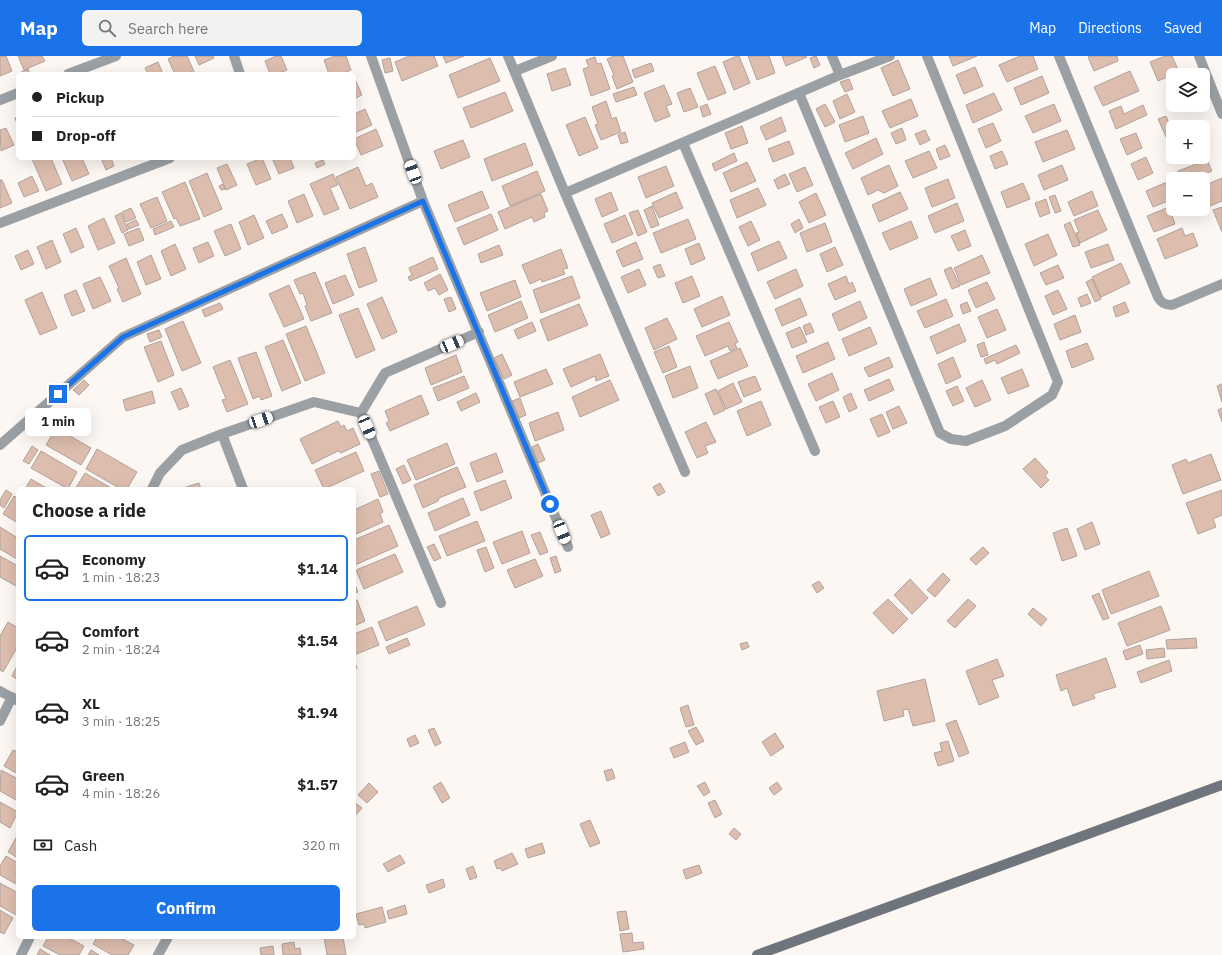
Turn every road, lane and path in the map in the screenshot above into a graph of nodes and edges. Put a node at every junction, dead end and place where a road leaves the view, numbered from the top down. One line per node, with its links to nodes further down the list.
1 (116, 56): 12 (street)
2 (234, 56): 13 (street)
3 (371, 56): 22 (street)
4 (508, 56): 11 (street)
5 (552, 56): 11 (street)
6 (832, 56): 14 (street)
7 (890, 56): 14 (street)
8 (927, 56): 15 (street)
9 (1059, 56): 24 (street)
10 (1199, 56): 18 (street)
11 (515, 71): 21 (street)
12 (73, 72)
13 (239, 72)
14 (840, 75): 15 (street)
15 (799, 93): 19 (street)
16 (16, 94): 17 (street)
17 (0, 100)
18 (1222, 114)
19 (683, 143): 21 (street); 29 (street)
20 (165, 160): 23 (street)
21 (565, 193): 30 (street)
22 (423, 201): 25 (street); 28 (street)
23 (0, 223)
24 (1222, 284)
25 (479, 332): 26 (street); 33 (street)
26 (361, 413): 27 (street); 34 (street)
27 (222, 434): 31 (street); 32 (street)
28 (0, 445)
29 (815, 451)
30 (685, 472)
31 (153, 487)
32 (242, 487)
33 (568, 547)
34 (441, 603)
35 (0, 691): 36 (street)
36 (15, 699): 37 (street)
37 (0, 721)
38 (1222, 785): 43 (main road)
39 (29, 939): 41 (street)
40 (167, 939): 42 (street)
41 (21, 955)
42 (158, 955)
43 (757, 955)

